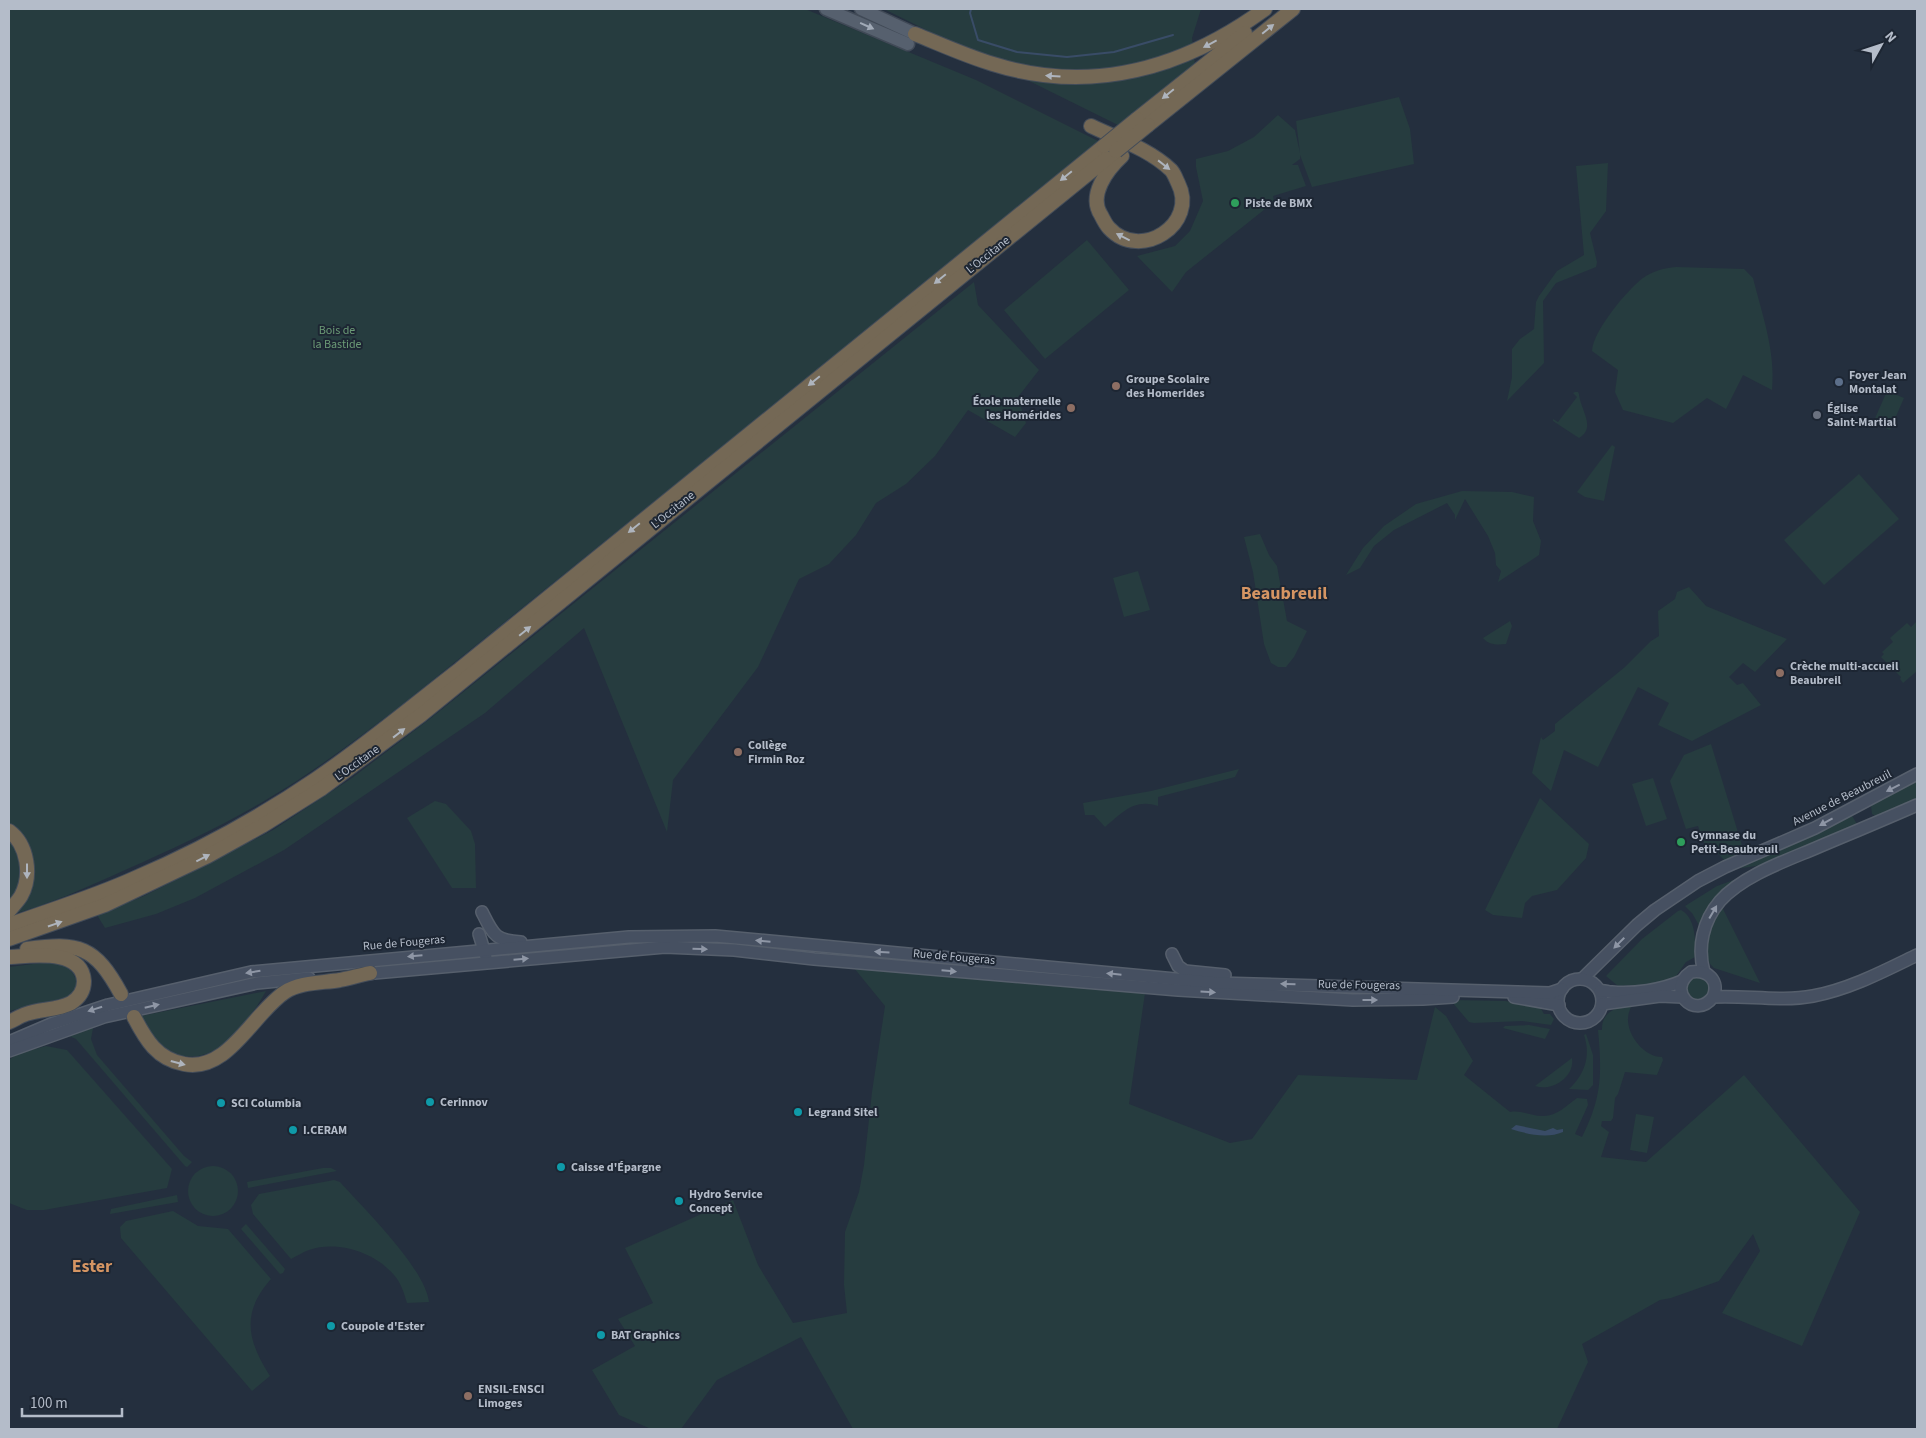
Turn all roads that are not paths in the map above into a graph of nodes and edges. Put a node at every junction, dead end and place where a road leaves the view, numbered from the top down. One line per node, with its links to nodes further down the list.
1 (826, 9): 6 (main road, one-way to 6)
2 (861, 9): 6 (main road)
3 (1265, 9): 6 (highway, one-way to 6)
4 (1274, 9): 7 (highway, L'Occitane, one-way to 7)
5 (1293, 9): 7 (highway, L'Occitane, one-way to 5)
6 (911, 39)
7 (1143, 122): 9 (highway, L'Occitane, bridge); 9 (highway)
8 (1091, 126): 9 (highway, one-way to 9)
9 (1114, 151): 15 (highway, L'Occitane, one-way to 15); 18 (highway, L'Occitane, one-way to 9)
10 (1917, 774): 29 (main road, Avenue de Beaubreuil, one-way to 29)
11 (1917, 806): 27 (main road, one-way to 11)
12 (9, 831): 13 (highway, one-way to 13)
13 (9, 911)
14 (482, 912): 17 (main road)
15 (9, 925)
16 (479, 934): 23 (main road)
17 (493, 934): 19 (main road); 23 (main road)
18 (9, 940)
19 (565, 944): 20 (main road, Rue de Fougeras, one-way to 19); 23 (main road, Rue de Fougeras)
20 (811, 945): 26 (main road); 32 (main road, Rue de Fougeras, one-way to 20)
21 (9, 952): 36 (highway)
22 (1172, 954): 33 (main road)
23 (488, 955): 26 (main road, Rue de Fougeras, one-way to 26); 28 (main road); 46 (main road, Rue de Fougeras, one-way to 46)
24 (1917, 955): 38 (main road)
25 (9, 957): 42 (highway)
26 (806, 958): 32 (main road, Rue de Fougeras, one-way to 32)
27 (1704, 972): 30 (main road); 31 (main road)
28 (370, 973): 44 (highway, one-way to 28); 47 (main road, one-way to 28)
29 (1582, 979): 34 (main road); 35 (main road)
30 (1682, 982): 35 (main road); 37 (main road)
31 (1714, 982): 38 (main road); 39 (main road)
32 (1161, 984): 33 (main road, Rue de Fougeras); 41 (main road, Rue de Fougeras, one-way to 41)
33 (1260, 984): 34 (main road, Rue de Fougeras, one-way to 33)
34 (1562, 988): 41 (main road)
35 (1600, 991): 40 (main road)
36 (121, 994)
37 (1682, 997): 39 (main road); 40 (main road)
38 (1743, 997): 39 (main road)
39 (1713, 998)
40 (1602, 1004): 41 (main road)
41 (1559, 1005)
42 (26, 1014): 43 (highway); 45 (highway)
43 (9, 1018)
44 (134, 1018)
45 (9, 1022)
46 (9, 1042)
47 (9, 1051)

